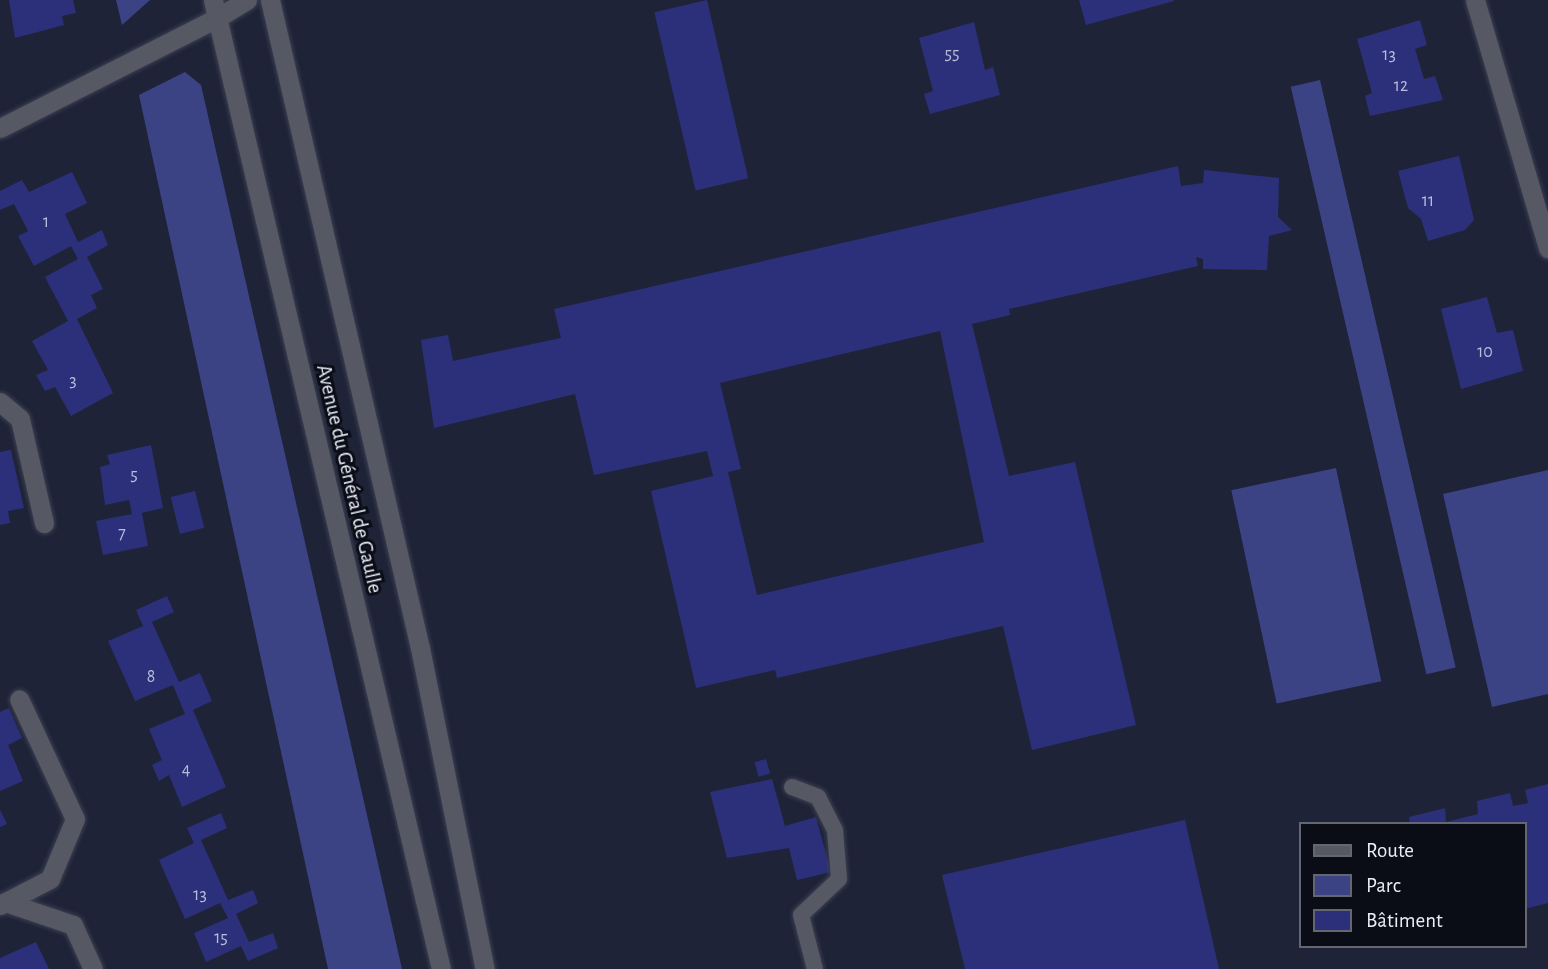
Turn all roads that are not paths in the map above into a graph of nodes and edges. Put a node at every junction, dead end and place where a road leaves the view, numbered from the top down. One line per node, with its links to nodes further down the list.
1 (247, 0): 4 (street)
2 (270, 0): 14 (street, Avenue du Général de Gaulle)
3 (1475, 0): 6 (street)
4 (215, 9): 5 (street); 13 (street, Avenue du Général de Gaulle)
5 (0, 128)
6 (1548, 248)
7 (0, 402): 8 (street)
8 (44, 523)
9 (19, 699): 11 (street)
10 (792, 788): 15 (lane)
11 (3, 904): 12 (street)
12 (93, 969)
13 (441, 969)
14 (485, 969)
15 (815, 969)

